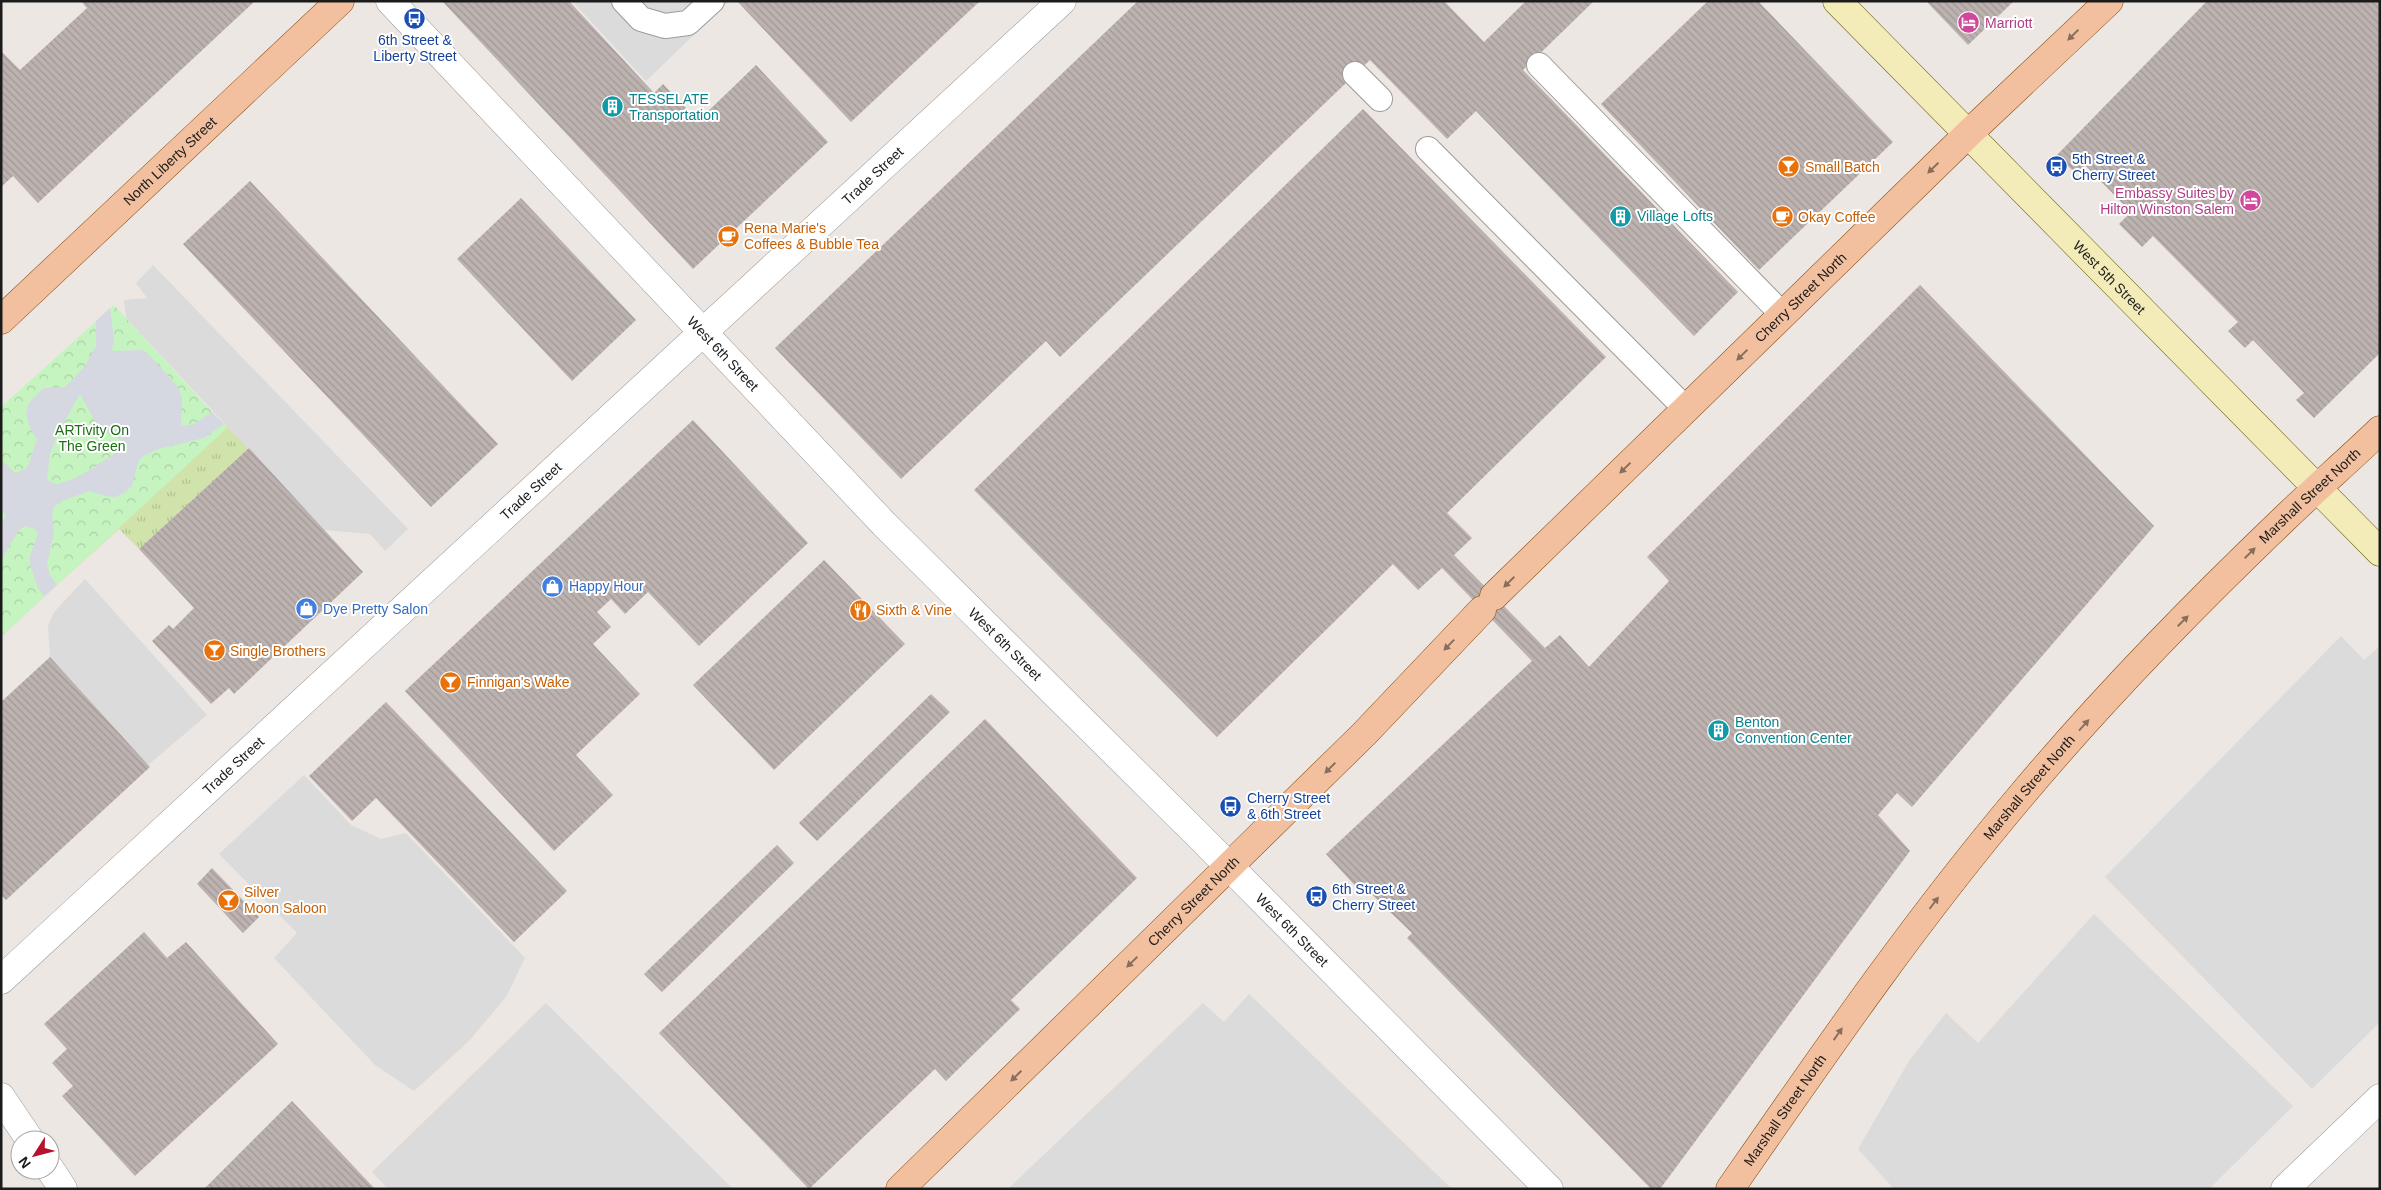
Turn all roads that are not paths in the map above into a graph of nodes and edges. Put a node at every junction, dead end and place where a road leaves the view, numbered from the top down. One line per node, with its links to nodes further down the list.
1 (340, 1): 12 (main road, North Liberty Street)
2 (390, 1): 13 (street, West 6th Street)
3 (624, 1): 4 (lane)
4 (712, 1)
5 (1062, 1): 13 (street, Trade Street)
6 (1837, 1): 9 (main road, West 5th Street)
7 (2108, 1): 9 (main road, Cherry Street North, one-way to 9)
8 (1539, 65): 11 (lane)
9 (1968, 134): 11 (main road, Cherry Street North, one-way to 11); 16 (main road, West 5th Street)
10 (1428, 148): 14 (lane)
11 (1783, 315): 14 (main road, Cherry Street North, one-way to 14)
12 (1, 320)
13 (702, 333): 18 (street, West 6th Street); 19 (street, Trade Street)
14 (1686, 409): 18 (main road, Cherry Street North, one-way to 18)
15 (2380, 430): 16 (main road, Marshall Street North)
16 (2317, 489): 17 (main road, West 5th Street); 25 (main road, Marshall Street North, one-way to 16)
17 (2380, 552)
18 (1229, 867): 23 (main road, Cherry Street North, one-way to 23); 24 (street, West 6th Street)
19 (1, 980)
20 (1, 1097): 22 (street)
21 (2380, 1098): 26 (street)
22 (23, 1130)
23 (900, 1189)
24 (1549, 1189)
25 (1730, 1189)
26 (2285, 1189)

